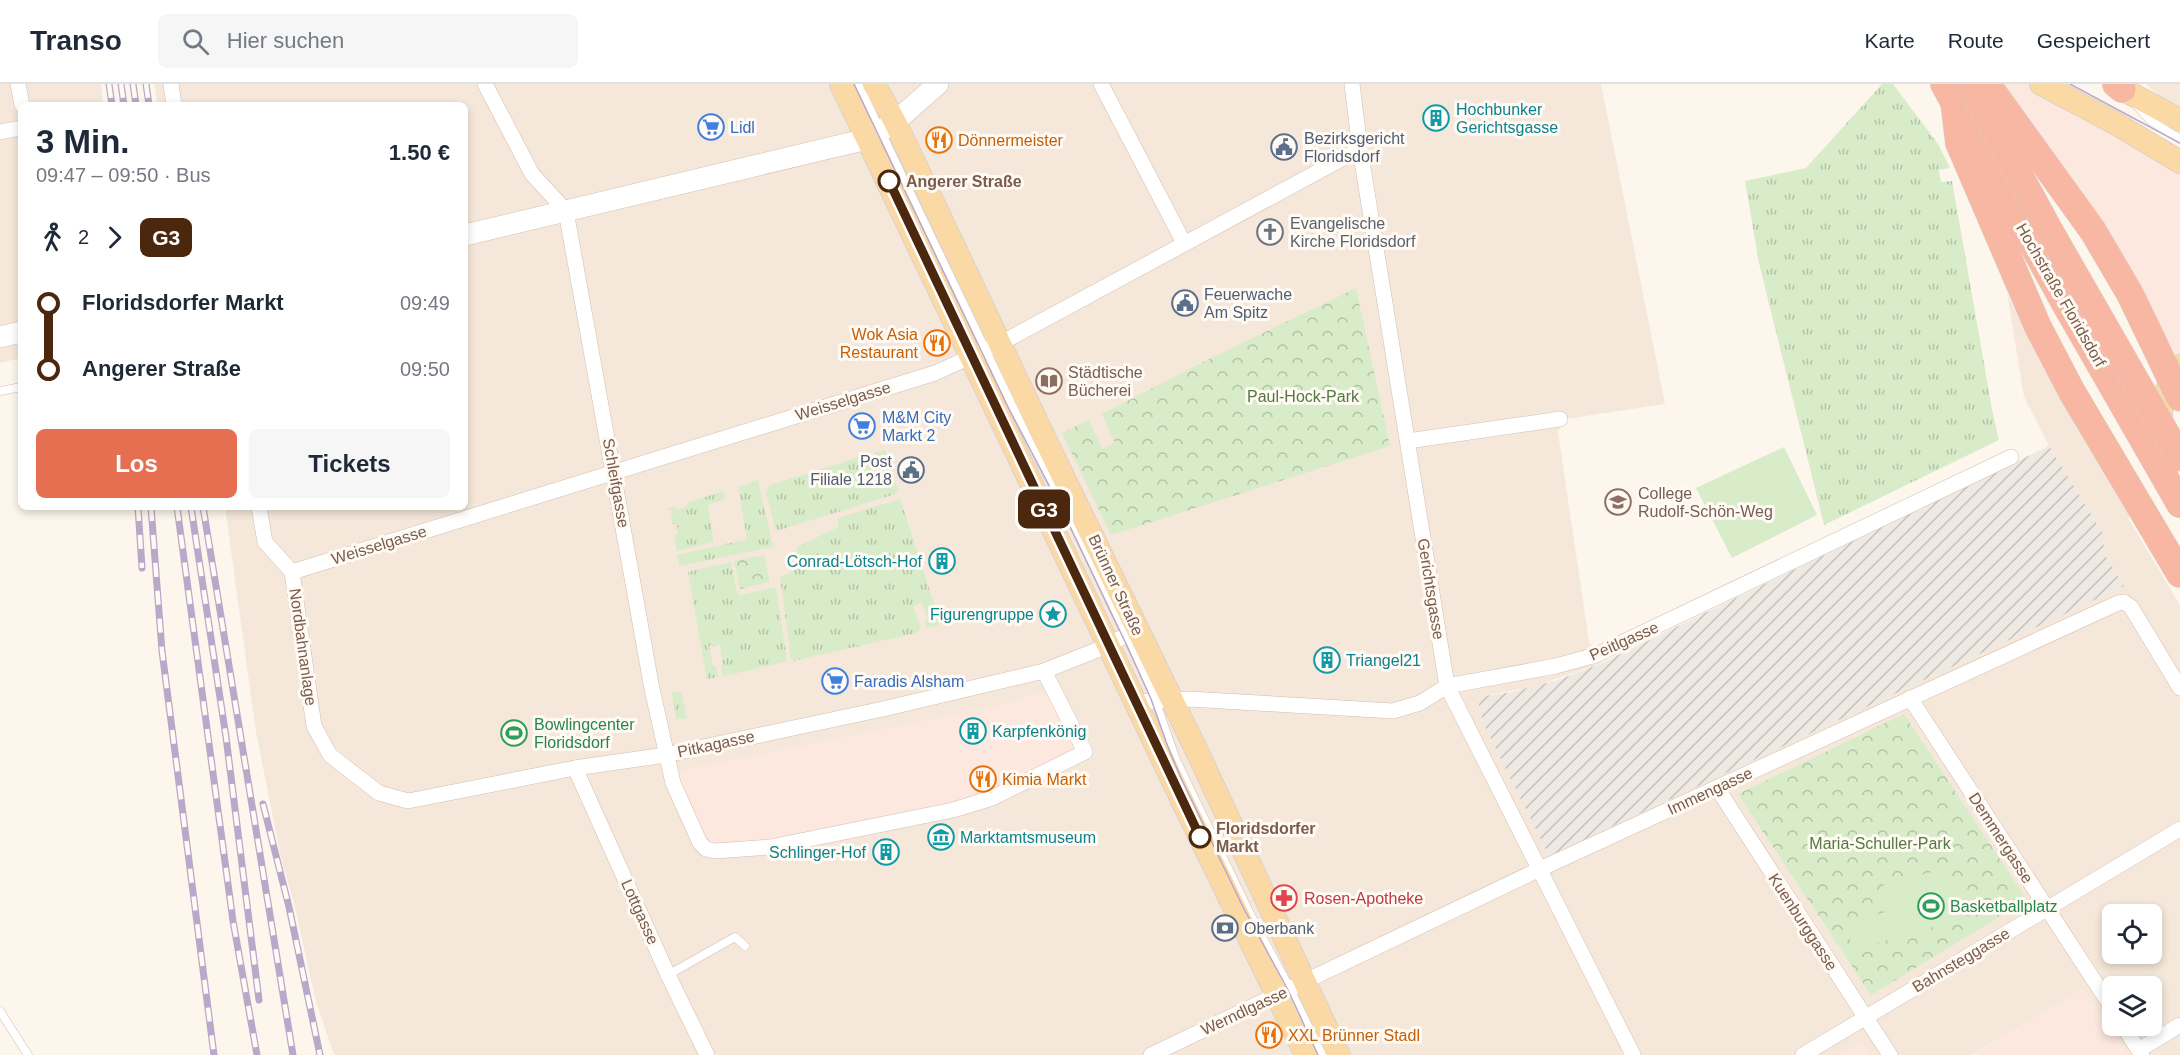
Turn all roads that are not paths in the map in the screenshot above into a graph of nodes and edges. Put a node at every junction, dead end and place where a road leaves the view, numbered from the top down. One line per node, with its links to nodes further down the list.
1 (18, 84): 14 (street)
2 (171, 84): 15 (street)
3 (485, 84): 24 (street)
4 (841, 84): 18 (main road, Brünner Straße)
5 (858, 84): 18 (lane, Brünner Straße)
6 (874, 84): 18 (main road, Brünner Straße)
7 (938, 84): 18 (main road)
8 (1101, 84): 26 (street)
9 (1352, 84): 21 (street, Gerichtsgasse)
10 (1987, 84): 33 (highway, bridge)
11 (2041, 84): 23 (main road)
12 (2117, 86): 16 (main road); 20 (lane)
13 (1956, 90): 37 (highway, Hochstraße Floridsdorf, bridge); 40 (highway, Hochstraße Floridsdorf); 43 (highway)
14 (21, 102)
15 (174, 102)
16 (2180, 120)
17 (18, 129): 19 (street)
18 (881, 131): 22 (lane); 22 (lane, Brünner Straße); 24 (main road); 29 (main road, Brünner Straße); 29 (main road, Brünner Straße)
19 (0, 132)
20 (2180, 139)
21 (1360, 149): 26 (street, Weisselgasse); 35 (street, Gerichtsgasse)
22 (891, 153): 29 (lane, Brünner Straße)
23 (2180, 162)
24 (566, 212): 25 (main road); 38 (street, Schleifgasse)
25 (468, 234)
26 (1184, 243): 29 (street, Weisselgasse)
27 (18, 333): 28 (main road)
28 (0, 337)
29 (986, 350): 38 (street, Weisselgasse); 44 (main road, Brünner Straße); 44 (main road, Brünner Straße)
30 (2180, 366): 39 (main road)
31 (18, 388): 32 (lane)
32 (0, 391)
33 (2180, 398)
34 (1560, 419): 35 (street)
35 (1408, 441): 46 (street, Gerichtsgasse)
36 (2011, 457): 46 (street, Peitlgasse)
37 (2180, 458)
38 (614, 473): 42 (street, Weisselgasse); 51 (street, Schleifgasse)
39 (2180, 480)
40 (2180, 504)
41 (260, 510): 42 (street, Nordbahnanlage)
42 (292, 572): 50 (street, Nordbahnanlage)
43 (2180, 574)
44 (1124, 636): 45 (street, Pitkagasse); 49 (main road, Brünner Straße); 49 (main road, Brünner Straße)
45 (1044, 671): 51 (street, Pitkagasse); 51 (street)
46 (1447, 686): 49 (street, Peitlgasse); 55 (street, Gerichtsgasse)
47 (2180, 688): 48 (street, Immengasse)
48 (1910, 698): 53 (street, Immengasse); 56 (street, Demmergasse)
49 (1154, 700): 59 (main road, Brünner Straße); 59 (main road, Brünner Straße); 59 (lane, Brünner Straße)
50 (315, 726): 52 (street, Pitkagasse)
51 (666, 755): 52 (street, Pitkagasse)
52 (575, 768): 58 (street, Lottgasse)
53 (1717, 788): 55 (street, Immengasse); 62 (street, Kuenburggasse)
54 (2180, 829): 56 (street, Bahnsteggasse)
55 (1540, 869): 59 (street, Immengasse); 72 (street, Gerichtsgasse)
56 (2047, 909): 60 (street, Demmergasse); 62 (street, Bahnsteggasse)
57 (745, 946): 58 (lane)
58 (668, 975): 67 (street, Lottgasse)
59 (1290, 989): 68 (street, Werndlgasse); 69 (main road, Brünner Straße); 70 (lane, Brünner Straße); 71 (main road, Brünner Straße)
60 (2102, 993)
61 (0, 1011): 66 (lane)
62 (1865, 1017): 73 (street, Bahnsteggasse); 74 (street, Kuenburggasse)
63 (2180, 1025): 65 (street)
64 (2130, 1036): 65 (street)
65 (2140, 1052)
66 (28, 1055)
67 (707, 1055)
68 (1151, 1055)
69 (1306, 1055)
70 (1322, 1055)
71 (1339, 1055)
72 (1633, 1055)
73 (1803, 1055)
74 (1890, 1055)

